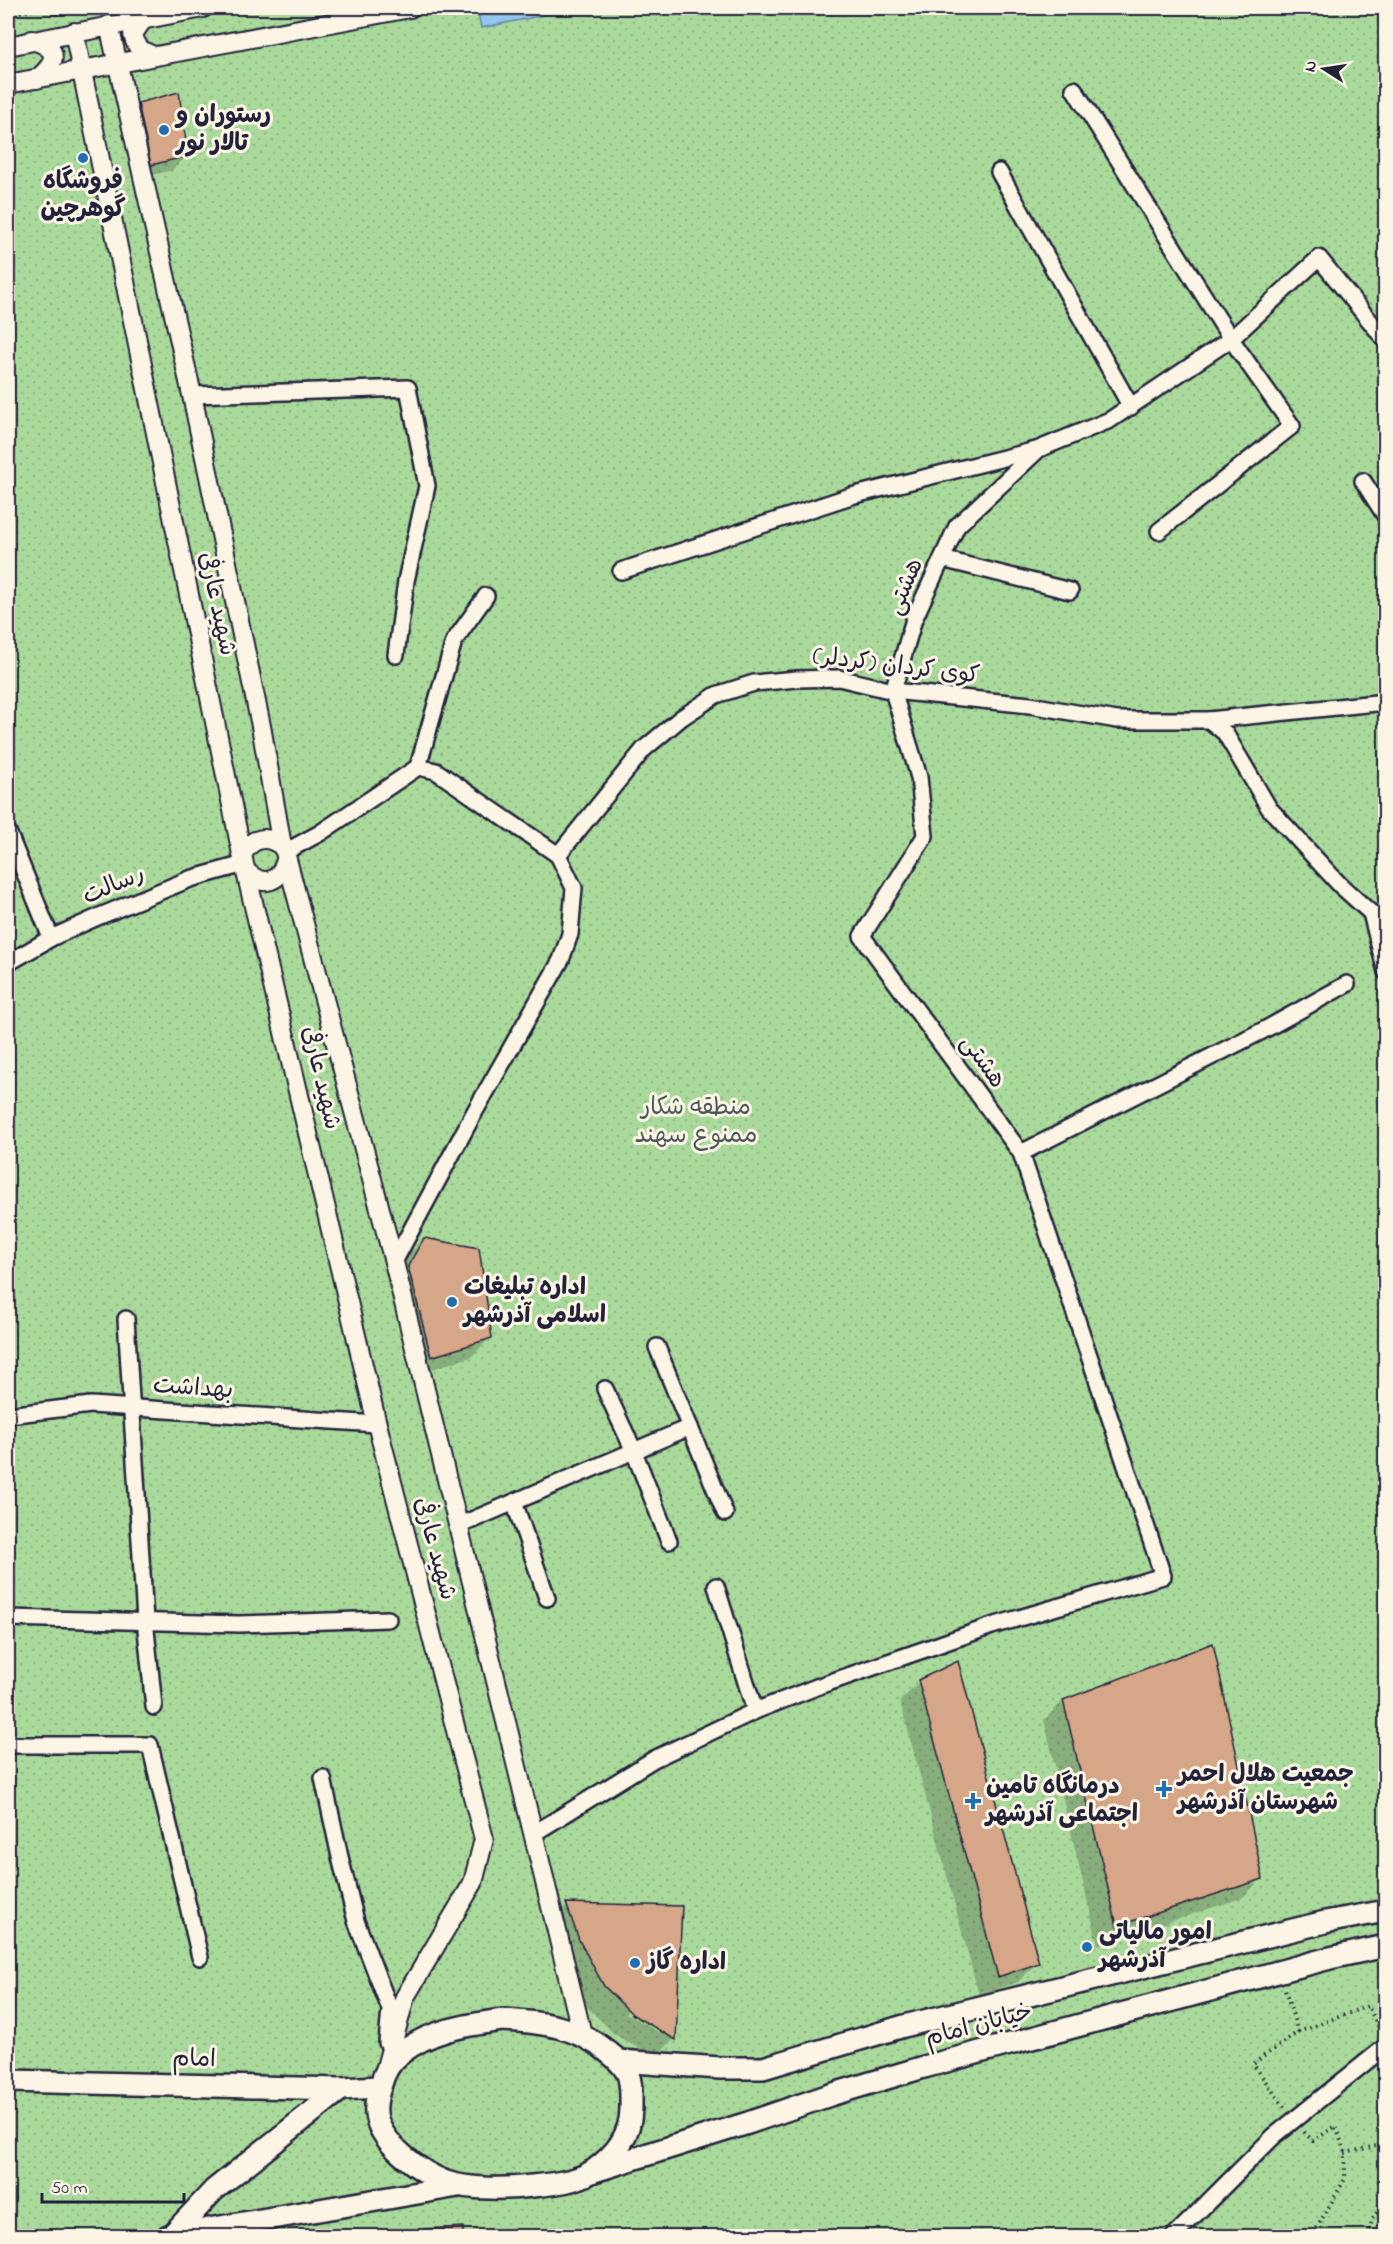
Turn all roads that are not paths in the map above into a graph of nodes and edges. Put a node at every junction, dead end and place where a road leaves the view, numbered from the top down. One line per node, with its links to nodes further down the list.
1 (202, 8): 3 (street)
2 (410, 8): 8 (street)
3 (144, 18): 4 (street); 8 (street)
4 (109, 25): 5 (street); 9 (street, شهید عارفی)
5 (74, 32): 6 (street); 10 (street, شهید عارفی)
6 (32, 40): 7 (street); 11 (street)
7 (8, 46)
8 (154, 56): 9 (street)
9 (117, 63): 10 (street); 17 (street, شهید عارفی)
10 (81, 70): 11 (street); 35 (street, شهید عارفی)
11 (37, 79): 12 (street)
12 (8, 84)
13 (1074, 89): 15 (street)
14 (999, 172): 18 (street)
15 (1231, 339): 16 (street, هشتی); 18 (street, هشتی); 22 (street)
16 (1386, 341)
17 (192, 395): 27 (street); 33 (street, شهید عارفی)
18 (1131, 407): 19 (street, هشتی)
19 (1039, 450): 23 (street, هشتی); 24 (street)
20 (1363, 481): 21 (street)
21 (1386, 517)
22 (1159, 531)
23 (942, 559): 25 (street); 28 (street, هشتی)
24 (621, 571)
25 (1070, 591)
26 (486, 596): 31 (street)
27 (396, 655)
28 (893, 691): 30 (street, کوی کردان (کردلر)); 34 (street, کوی کردان (کردلر)); 41 (street, هشتی)
29 (1386, 702): 30 (street, کوی کردان (کردلر))
30 (1209, 720): 36 (street)
31 (418, 767): 33 (street); 34 (street)
32 (8, 832): 37 (street)
33 (284, 853): 35 (street); 35 (street); 42 (street, شهید عارفی)
34 (558, 855): 42 (street)
35 (245, 863): 37 (street, رسالت); 48 (street, شهید عارفی)
36 (1378, 916): 39 (street)
37 (51, 938): 38 (street, رسالت)
38 (8, 963)
39 (1386, 972)
40 (1347, 984): 41 (street)
41 (1021, 1154): 61 (street)
42 (394, 1262): 53 (street, شهید عارفی)
43 (126, 1319): 46 (street)
44 (657, 1347): 49 (street)
45 (605, 1389): 50 (street)
46 (130, 1407): 47 (street, بهداشت); 48 (street, بهداشت); 59 (street)
47 (8, 1415)
48 (377, 1424): 71 (street, شهید عارفی)
49 (690, 1426): 50 (street); 52 (street)
50 (633, 1449): 51 (street); 54 (street)
51 (514, 1502): 53 (street); 56 (street)
52 (725, 1513)
53 (458, 1526): 64 (street, شهید عارفی)
54 (669, 1541)
55 (716, 1587): 61 (street)
56 (547, 1598)
57 (8, 1618): 59 (street)
58 (388, 1619): 59 (street)
59 (145, 1620): 60 (street)
60 (154, 1707)
61 (755, 1712): 64 (street)
62 (8, 1745): 67 (street)
63 (323, 1778): 71 (street)
64 (533, 1834): 68 (street, شهید عارفی)
65 (1386, 1911): 70 (main road, خیابان امام)
66 (1386, 1946): 74 (main road, خیابان امام)
67 (200, 1957)
68 (582, 2034): 70 (main road); 71 (main road)
69 (1386, 2046): 77 (street)
70 (619, 2061): 74 (main road)
71 (382, 2080): 73 (main road, امام); 75 (main road)
72 (8, 2081): 73 (main road, امام)
73 (341, 2089): 76 (main road)
74 (591, 2172): 75 (main road, خیابان امام)
75 (465, 2185): 76 (main road)
76 (170, 2235)
77 (1174, 2236)

